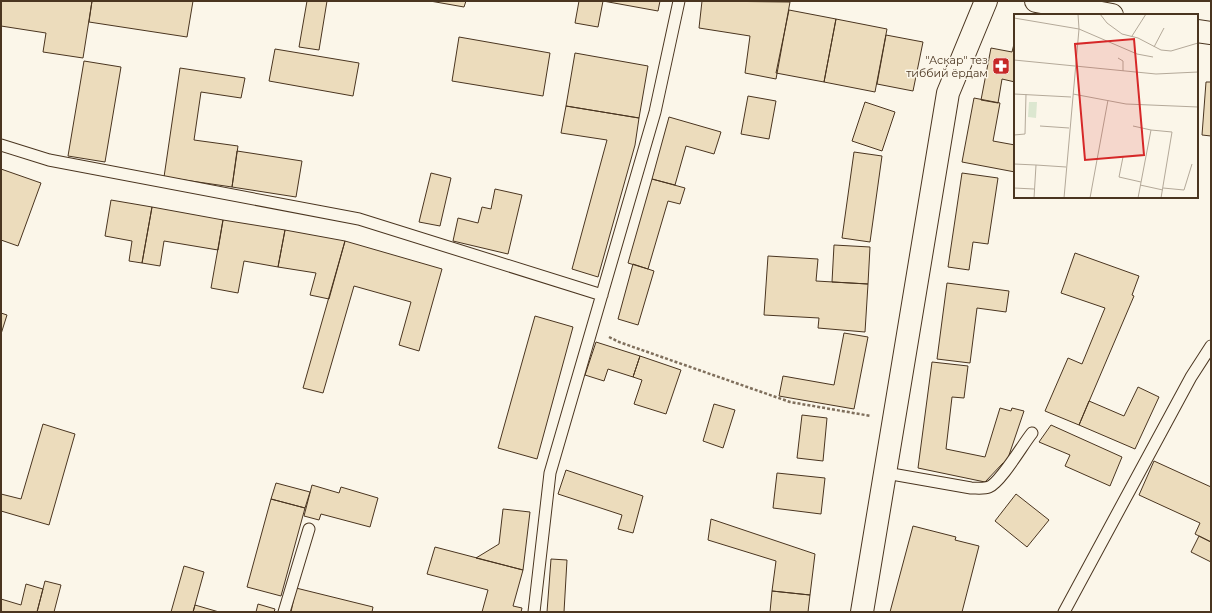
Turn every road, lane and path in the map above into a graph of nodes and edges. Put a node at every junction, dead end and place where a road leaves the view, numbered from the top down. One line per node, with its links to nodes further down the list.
1 (679, 1): 8 (lane)
2 (986, 1): 11 (street)
3 (1036, 1): 4 (street)
4 (1107, 14)
5 (1198, 31): 6 (street)
6 (1211, 33)
7 (1, 145): 8 (lane)
8 (602, 295): 9 (lane)
9 (592, 329): 11 (path); 16 (lane)
10 (1211, 346): 18 (lane)
11 (894, 419): 13 (street)
12 (1032, 433): 13 (lane)
13 (886, 474): 17 (street)
14 (309, 529): 15 (lane)
15 (284, 612)
16 (534, 612)
17 (862, 612)
18 (1064, 612)

